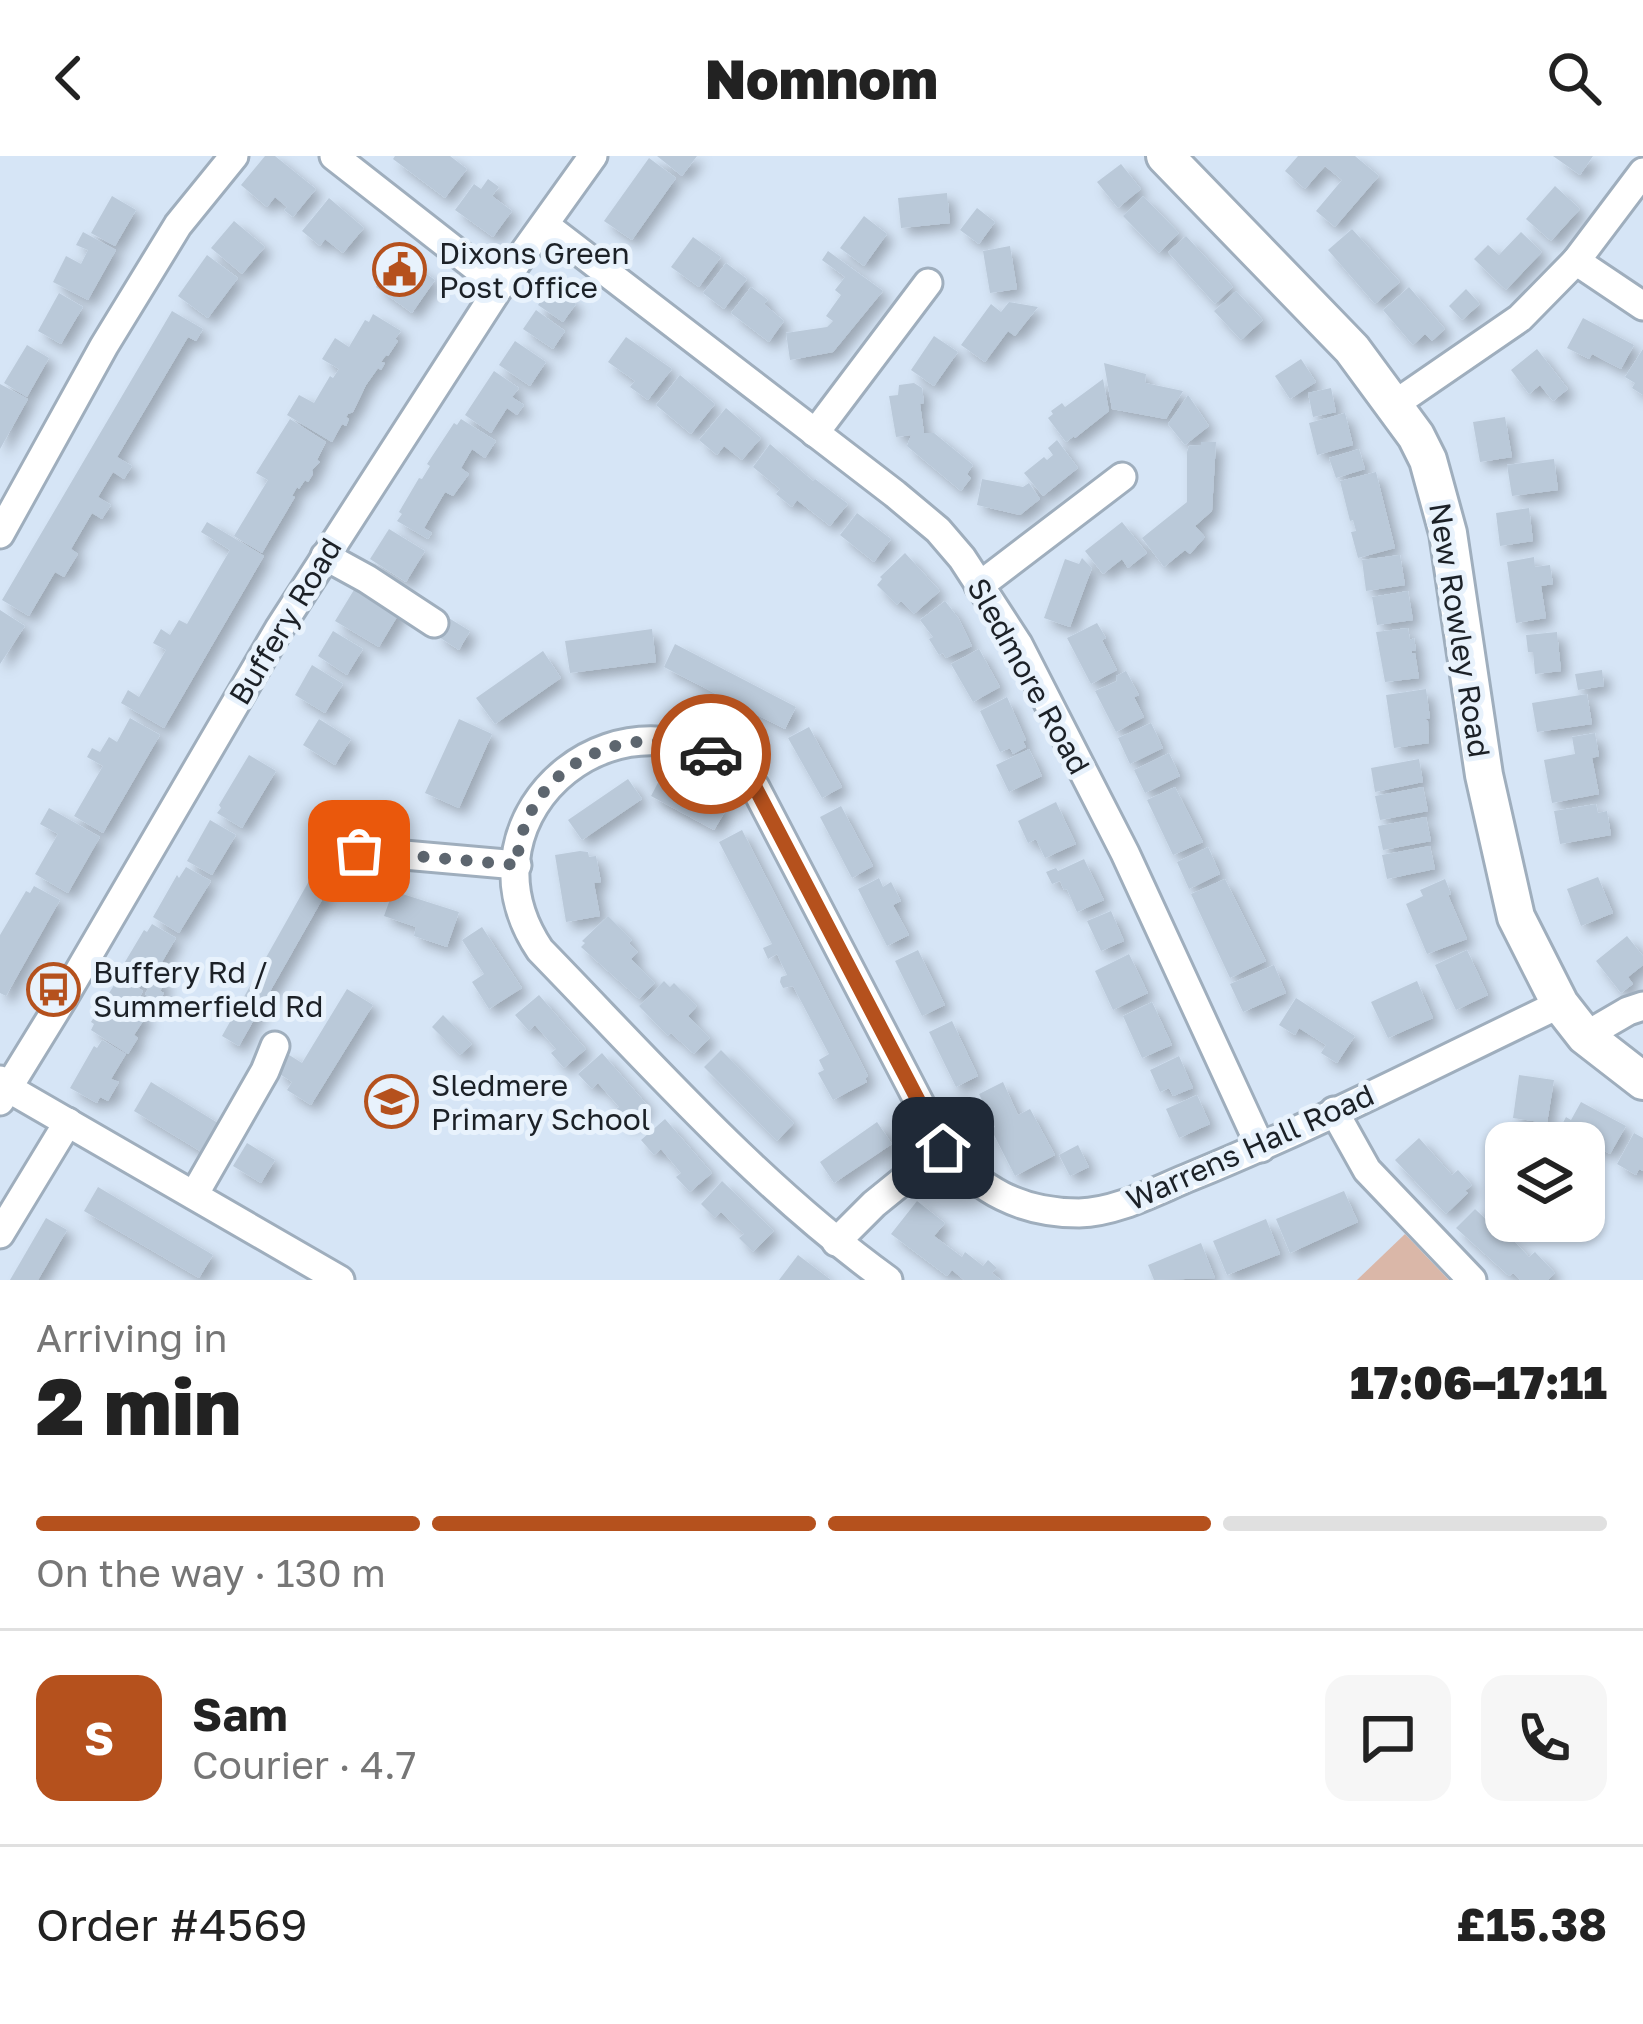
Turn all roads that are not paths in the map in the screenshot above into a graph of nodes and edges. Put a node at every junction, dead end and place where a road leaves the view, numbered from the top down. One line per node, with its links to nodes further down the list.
1 (233, 156): 14 (street)
2 (334, 156): 9 (street)
3 (593, 156): 6 (street, Buffery Road)
4 (1165, 156): 11 (main road, New Rowley Road)
5 (1643, 172): 7 (street)
6 (545, 225): 9 (street, Buffery Road); 12 (street, Sledmore Road)
7 (1576, 261): 10 (street); 11 (street)
8 (928, 283): 12 (street)
9 (500, 286): 15 (street, Buffery Road)
10 (1643, 306)
11 (1392, 406): 20 (main road, New Rowley Road)
12 (815, 433): 16 (street, Sledmore Road)
13 (1122, 477): 16 (street)
14 (0, 534)
15 (325, 556): 17 (street); 25 (street, Buffery Road)
16 (980, 586): 29 (street, Sledmore Road)
17 (434, 623)
18 (359, 851): 19 (street)
19 (517, 865): 28 (street, Warrens Hall Road); 32 (street, Warrens Hall Road)
20 (1560, 1004): 22 (main road, New Rowley Road); 26 (street, Warrens Hall Road)
21 (1643, 1006): 22 (street)
22 (1585, 1036): 24 (main road, New Rowley Road)
23 (275, 1046): 30 (street)
24 (1643, 1082)
25 (3, 1090): 27 (street)
26 (1334, 1111): 29 (street, Warrens Hall Road); 37 (street)
27 (68, 1122): 30 (street); 31 (street)
28 (943, 1148): 29 (street, Warrens Hall Road); 32 (street)
29 (1262, 1148)
30 (194, 1195): 33 (street)
31 (0, 1234)
32 (836, 1242): 36 (street, Warrens Hall Road)
33 (296, 1254): 34 (street); 35 (street)
34 (281, 1280)
35 (340, 1280)
36 (888, 1280)
37 (1472, 1280)

